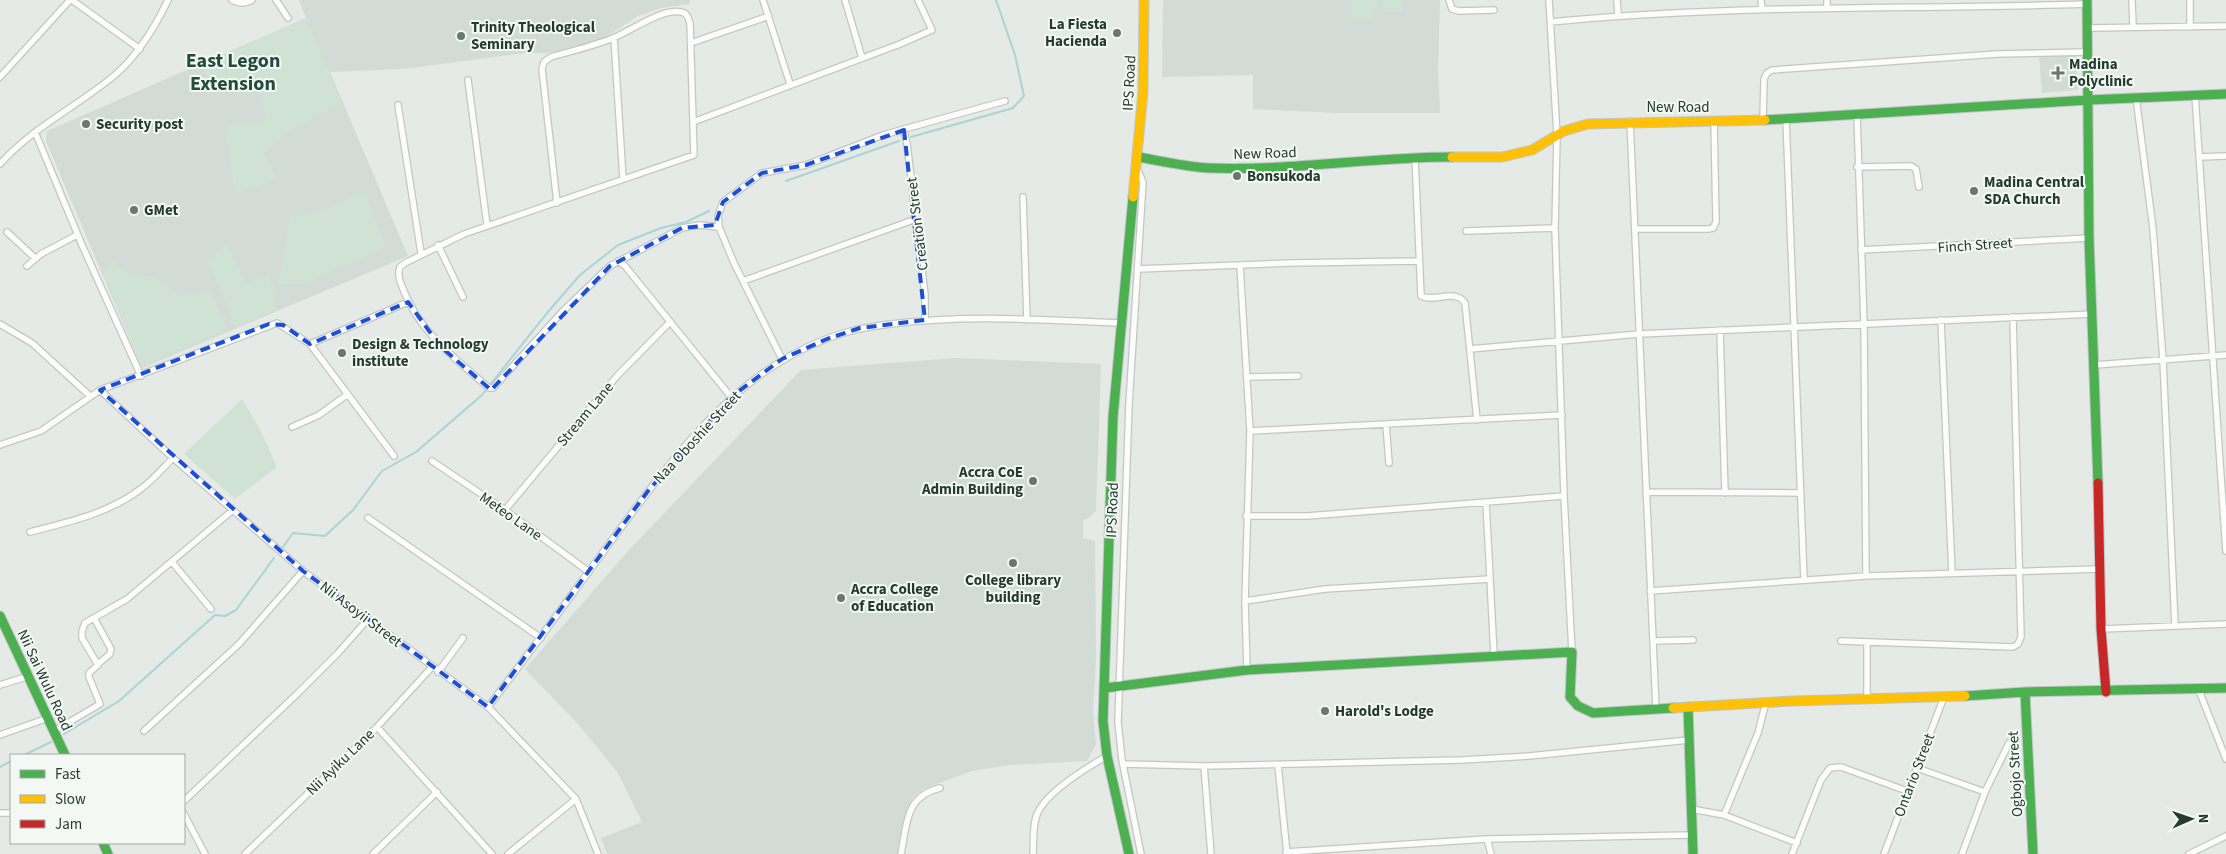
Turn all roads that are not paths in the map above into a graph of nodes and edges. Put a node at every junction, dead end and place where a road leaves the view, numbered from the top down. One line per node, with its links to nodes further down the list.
1 (71, 0): 33 (street); 36 (street)
2 (168, 0): 33 (street)
3 (232, 0): 4 (street)
4 (252, 0)
5 (276, 0): 25 (street)
6 (763, 0): 24 (street)
7 (845, 0): 35 (street)
8 (918, 0): 35 (street)
9 (1144, 0): 55 (street, IPS Road)
10 (1449, 0): 22 (street)
11 (1549, 0): 26 (street)
12 (1618, 0): 23 (street)
13 (1762, 0): 21 (street)
14 (1827, 0): 19 (street)
15 (1915, 0): 20 (street)
16 (2132, 0): 28 (street)
17 (2190, 0): 29 (street)
18 (2087, 2): 20 (street); 30 (street)
19 (1828, 8): 20 (street); 21 (street)
20 (1915, 8)
21 (1762, 9): 23 (street)
22 (1494, 10)
23 (1618, 15): 26 (street)
24 (769, 16): 32 (street); 38 (street)
25 (288, 18)
26 (1550, 22): 53 (street)
27 (2226, 26): 29 (street)
28 (2133, 27): 29 (street); 30 (street)
29 (2190, 27)
30 (2087, 28): 34 (street)
31 (614, 38): 32 (street); 61 (street); 64 (street)
32 (691, 43): 50 (street)
33 (140, 49): 52 (street)
34 (2088, 52): 42 (street); 48 (street)
35 (862, 58): 38 (street)
36 (0, 77)
37 (468, 80): 66 (street)
38 (790, 84): 50 (street)
39 (2226, 94): 40 (street, New Road)
40 (2194, 95): 41 (street, New Road); 57 (street)
41 (2136, 97): 42 (street, New Road); 104 (street)
42 (2088, 100): 45 (street, New Road); 73 (street)
43 (1005, 101): 51 (street)
44 (398, 104): 76 (street)
45 (1856, 115): 46 (street, New Road); 60 (street)
46 (1786, 119): 48 (street, New Road); 95 (street)
47 (1714, 120): 48 (street, New Road); 49 (street, New Road); 69 (street)
48 (1763, 120)
49 (1630, 121): 53 (street, New Road); 69 (street)
50 (693, 122): 61 (street)
51 (904, 130): 65 (street, Creation Street); 67 (street)
52 (35, 132): 58 (street); 72 (street)
53 (1557, 135): 56 (street, New Road); 68 (street)
54 (2226, 156): 57 (street)
55 (1138, 157): 56 (street, New Road); 59 (street, IPS Road)
56 (1415, 157): 78 (street)
57 (2199, 157): 102 (street)
58 (0, 164)
59 (1136, 167): 82 (street, IPS Road); 92 (street, IPS Road)
60 (1857, 167): 62 (street); 75 (street)
61 (624, 179): 64 (street)
62 (1919, 187)
63 (1023, 196): 89 (street)
64 (557, 203): 66 (street)
65 (916, 219): 83 (street); 88 (street, Creation Street)
66 (487, 226): 74 (street)
67 (719, 226): 79 (street); 83 (street)
68 (1555, 228): 70 (street); 98 (street)
69 (1635, 229): 97 (street)
70 (1466, 231)
71 (7, 232): 77 (street)
72 (77, 234): 77 (street); 106 (street)
73 (2089, 238): 75 (street, Finch Street); 86 (street)
74 (438, 245): 76 (street); 84 (street)
75 (1862, 250): 94 (street)
76 (421, 254): 85 (street)
77 (34, 258): 81 (street)
78 (1418, 261): 80 (street); 100 (street)
79 (618, 262): 85 (street); 91 (street)
80 (1240, 265): 82 (street); 108 (street)
81 (27, 266)
82 (1138, 268): 166 (street, IPS Road)
83 (743, 281): 103 (street)
84 (463, 297)
85 (408, 302): 99 (street)
86 (2093, 314): 87 (street); 105 (street)
87 (2013, 317): 90 (street); 137 (street)
88 (925, 320): 89 (street, Naa Oboshie Street); 103 (street, Naa Oboshie Street)
89 (1027, 320): 92 (street, Naa Oboshie Street)
90 (1940, 320): 94 (street); 139 (street)
91 (669, 323): 112 (street); 129 (street, Stream Lane)
92 (1121, 323): 167 (street, IPS Road)
93 (0, 324): 111 (street)
94 (1864, 324): 95 (street); 140 (street)
95 (1794, 327): 96 (street); 125 (street)
96 (1720, 330): 97 (street); 124 (street)
97 (1639, 334): 98 (street); 123 (street)
98 (1559, 341): 100 (street); 113 (street)
99 (310, 344): 106 (street); 110 (street)
100 (1470, 349): 114 (street)
101 (2226, 355): 102 (street)
102 (2214, 356): 104 (street); 133 (street)
103 (782, 359): 112 (street, Naa Oboshie Street)
104 (2163, 360): 105 (street); 150 (street)
105 (2095, 365): 135 (street)
106 (141, 376): 109 (street)
107 (1298, 376): 108 (street)
108 (1247, 377): 117 (street)
109 (100, 390): 111 (street); 120 (street, Nii Asoyii Street)
110 (348, 394): 116 (street); 119 (street)
111 (90, 396): 118 (street)
112 (731, 397): 138 (street, Naa Oboshie Street)
113 (1562, 415): 114 (street); 126 (street)
114 (1477, 420): 115 (street)
115 (1386, 424): 117 (street); 122 (street)
116 (292, 427)
117 (1250, 431): 130 (street)
118 (0, 445)
119 (394, 456)
120 (173, 458): 128 (street, Nii Asoyii Street); 132 (street)
121 (432, 461): 129 (street, Meteo Lane)
122 (1389, 463)
123 (1646, 492): 124 (street); 143 (street)
124 (1725, 493): 125 (street)
125 (1800, 493): 142 (street)
126 (1564, 496): 127 (street); 158 (street)
127 (1486, 502): 130 (street); 141 (street)
128 (233, 510): 134 (street); 136 (street, Nii Asoyii Street)
129 (505, 510): 138 (street, Meteo Lane)
130 (1246, 516): 144 (street)
131 (368, 518): 153 (street)
132 (30, 532)
133 (2226, 551)
134 (172, 562): 145 (street); 147 (street)
135 (2100, 569): 137 (street); 151 (street)
136 (302, 571): 148 (street, Nii Asoyii Street); 181 (street)
137 (2020, 571): 139 (street); 157 (street)
138 (589, 572): 153 (street, Naa Oboshie Street)
139 (1952, 573): 140 (street)
140 (1866, 576): 142 (street)
141 (1490, 579): 144 (street); 159 (street)
142 (1804, 580): 143 (street)
143 (1650, 591): 155 (street)
144 (1245, 601): 162 (street)
145 (211, 609)
146 (0, 616): 164 (street, Nii Sai Wulu Road)
147 (94, 618): 160 (street); 160 (street)
148 (368, 619): 161 (street, Nii Asoyii Street); 197 (street)
149 (2226, 624): 150 (street)
150 (2175, 626): 151 (street)
151 (2101, 629): 171 (street)
152 (463, 638): 163 (street)
153 (541, 638): 175 (street, Naa Oboshie Street)
154 (1694, 640): 155 (street)
155 (1653, 641): 177 (street)
156 (1841, 641): 157 (street)
157 (1867, 642): 173 (street)
158 (1572, 652): 159 (street); 177 (street)
159 (1494, 655): 162 (street)
160 (98, 664): 180 (street)
161 (432, 667): 163 (street, Nii Asoyii Street); 179 (street, Nii Ayiku Lane)
162 (1247, 670): 166 (street)
163 (438, 672): 175 (street, Nii Asoyii Street)
164 (29, 676): 165 (street); 178 (street, Nii Sai Wulu Road)
165 (0, 685)
166 (1120, 686): 167 (street); 188 (street, IPS Road)
167 (1105, 688): 186 (street, IPS Road)
168 (2198, 688): 169 (street); 171 (street); 187 (street)
169 (2226, 688)
170 (2025, 692): 171 (street); 172 (street); 222 (street, Ogbojo Street)
171 (2106, 692)
172 (1944, 697): 173 (street); 191 (street, Ontario Street)
173 (1866, 699): 174 (street)
174 (1766, 702): 176 (street); 199 (street)
175 (488, 707): 196 (street, Nii Asoyii Street)
176 (1688, 707): 177 (street); 183 (street)
177 (1656, 709)
178 (48, 718): 180 (street, Nii Sai Wulu Road); 182 (street)
179 (377, 727): 194 (street); 207 (street, Nii Ayiku Lane)
180 (54, 731): 185 (street, Nii Sai Wulu Road)
181 (144, 731)
182 (0, 735)
183 (1689, 740): 189 (street); 198 (street)
184 (2009, 743): 195 (street)
185 (65, 754)
186 (1107, 756): 213 (street); 214 (street, IPS Road)
187 (2226, 759)
188 (1122, 764): 190 (street); 215 (street, IPS Road)
189 (1278, 765): 190 (street); 205 (street)
190 (1204, 766): 216 (street)
191 (1917, 768): 193 (street, Ontario Street); 195 (street)
192 (940, 788): 212 (street)
193 (1907, 791): 204 (street); 220 (street, Ontario Street)
194 (437, 792): 208 (street); 209 (street)
195 (1985, 792): 221 (street)
196 (576, 799): 210 (street); 211 (street, Nii Asoyii Street)
197 (185, 800)
198 (1691, 809): 199 (street); 201 (street)
199 (1724, 815): 204 (street)
200 (185, 816): 206 (street)
201 (1692, 835): 203 (street); 218 (street)
202 (2226, 836): 223 (street)
203 (1487, 839): 205 (street); 217 (street)
204 (1797, 843): 219 (street)
205 (1286, 853)
206 (205, 854)
207 (245, 854)
208 (373, 854)
209 (492, 854)
210 (508, 854)
211 (598, 854)
212 (901, 854)
213 (1033, 854)
214 (1128, 854)
215 (1141, 854)
216 (1211, 854)
217 (1491, 854)
218 (1693, 854)
219 (1792, 854)
220 (1884, 854)
221 (1962, 854)
222 (2033, 854)
223 (2189, 854)

